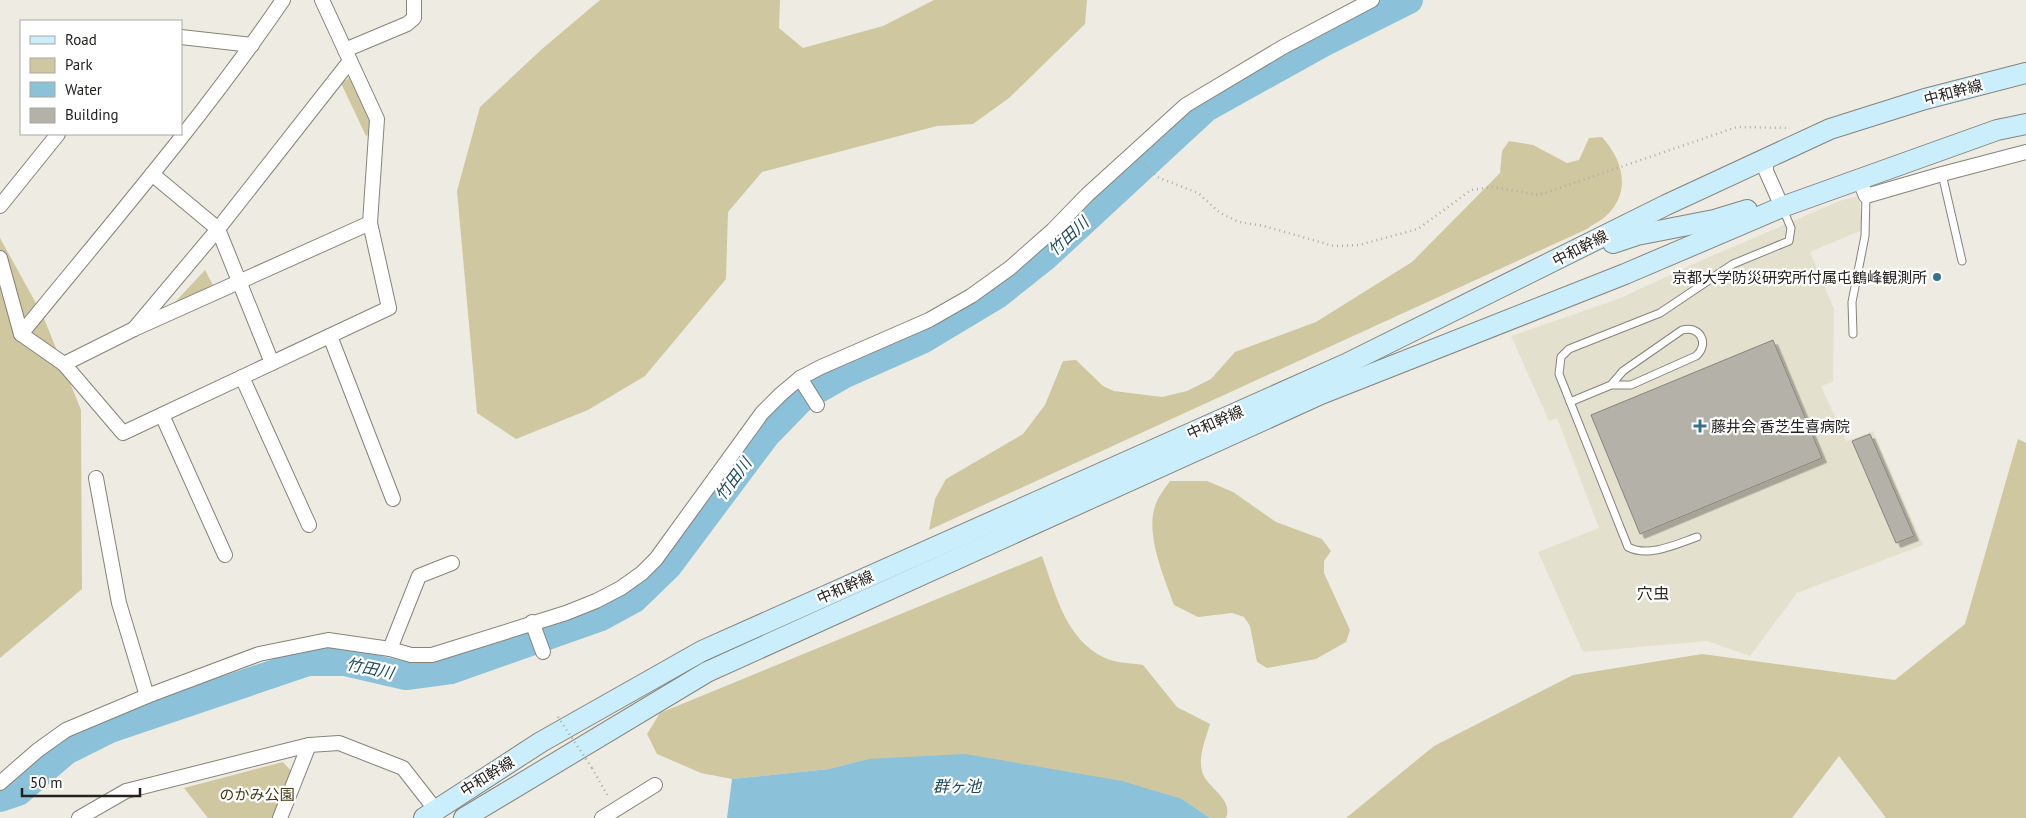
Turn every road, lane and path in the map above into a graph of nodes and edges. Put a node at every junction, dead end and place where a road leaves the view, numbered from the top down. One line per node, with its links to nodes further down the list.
1 (283, 0): 6 (street)
2 (322, 0): 7 (street)
3 (414, 0): 7 (street)
4 (1372, 0): 12 (street)
5 (182, 37): 6 (street)
6 (252, 45): 15 (street)
7 (348, 56): 20 (street); 21 (street)
8 (2026, 73): 14 (main road, 中和幹線)
9 (2026, 124): 17 (main road, 中和幹線)
10 (1793, 128): 12 (path)
11 (57, 135): 18 (street)
12 (1135, 152): 33 (street)
13 (2026, 152): 16 (street)
14 (1766, 158): 19 (street); 22 (main road, 中和幹線)
15 (152, 174): 21 (street); 27 (street)
16 (1942, 174): 17 (street); 24 (lane)
17 (1862, 188): 19 (main road, 中和幹線); 28 (lane)
18 (0, 206)
19 (1782, 207): 22 (main road); 35 (lane); 56 (main road, 中和幹線)
20 (370, 223): 25 (street); 29 (street)
21 (218, 228): 25 (street); 26 (street)
22 (1577, 250): 52 (main road, 中和幹線)
23 (0, 258): 27 (street)
24 (1962, 260)
25 (240, 282): 26 (street); 30 (street)
26 (134, 329): 31 (street)
27 (20, 334): 31 (street)
28 (1853, 334)
29 (330, 336): 30 (street); 39 (street)
30 (272, 363): 32 (street)
31 (64, 364): 37 (street)
32 (242, 377): 37 (street); 40 (street)
33 (800, 378): 36 (street); 44 (street)
34 (1611, 385): 34 (lane); 35 (lane)
35 (1570, 402): 41 (lane)
36 (817, 405)
37 (162, 415): 42 (street)
38 (96, 478): 47 (street)
39 (393, 499)
40 (309, 525)
41 (1697, 537)
42 (224, 555)
43 (452, 563): 45 (street)
44 (532, 622): 45 (street); 46 (street)
45 (390, 649): 47 (street)
46 (544, 652)
47 (147, 696): 50 (street)
48 (558, 717): 53 (path, bridge)
49 (309, 745): 52 (street); 54 (street); 55 (street)
50 (0, 783)
51 (655, 785): 53 (street)
52 (430, 814)
53 (618, 814): 57 (street)
54 (79, 818)
55 (280, 818)
56 (464, 818)
57 (602, 818)

